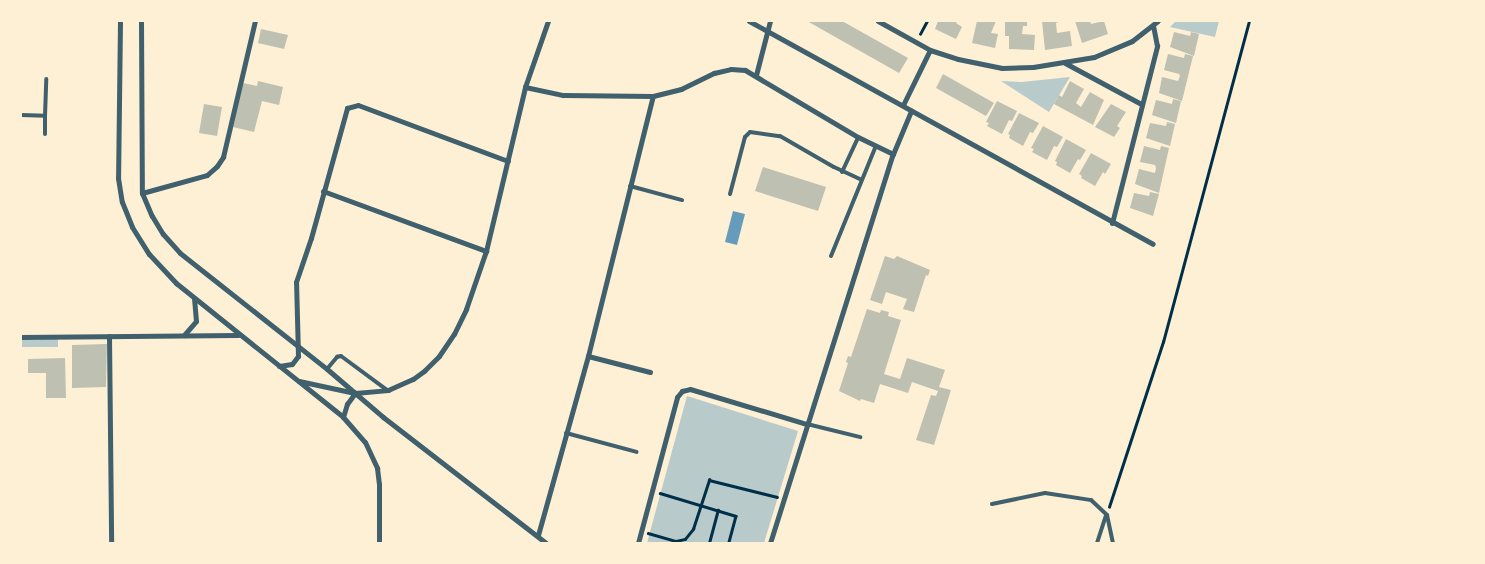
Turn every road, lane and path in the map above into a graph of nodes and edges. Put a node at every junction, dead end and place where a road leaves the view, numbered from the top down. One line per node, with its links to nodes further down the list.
1 (120, 21): 41 (street)
2 (141, 21): 34 (street)
3 (255, 21): 34 (street)
4 (548, 21): 18 (street)
5 (749, 21): 12 (street)
6 (770, 21): 12 (street)
7 (878, 21): 13 (street)
8 (927, 21): 13 (path)
9 (1158, 21): 11 (street)
10 (1249, 21): 64 (path)
11 (1153, 26): 15 (street); 20 (street)
12 (767, 30): 16 (street); 21 (street)
13 (915, 42): 14 (street)
14 (930, 50): 15 (street); 21 (street)
15 (1065, 63): 20 (street)
16 (756, 75): 19 (street); 26 (street)
17 (46, 79): 24 (lane)
18 (525, 88): 19 (street); 29 (street)
19 (653, 96): 32 (street)
20 (1141, 104): 37 (street)
21 (904, 105): 22 (street)
22 (912, 111): 28 (street); 37 (street)
23 (21, 116): 24 (lane)
24 (45, 116): 25 (lane)
25 (45, 134)
26 (858, 136): 27 (street); 30 (lane)
27 (876, 146): 28 (street); 31 (lane)
28 (893, 154): 55 (street)
29 (508, 161): 33 (street); 39 (street)
30 (842, 172): 31 (lane); 35 (lane)
31 (860, 179): 40 (lane)
32 (630, 186): 36 (lane); 47 (street)
33 (323, 191): 39 (street); 46 (street)
34 (142, 193): 46 (street)
35 (730, 194)
36 (682, 200)
37 (1112, 223): 38 (street)
38 (1153, 244)
39 (486, 251): 52 (street)
40 (830, 256)
41 (194, 299): 42 (street); 43 (street)
42 (184, 335): 43 (street); 44 (street)
43 (239, 335): 48 (street)
44 (109, 336): 45 (street); 67 (street)
45 (21, 337)
46 (299, 347): 48 (street); 49 (street)
47 (588, 356): 50 (street); 56 (street)
48 (278, 366): 51 (street)
49 (327, 369): 52 (lane); 53 (street)
50 (650, 372)
51 (296, 380): 53 (street); 54 (street)
52 (388, 390): 53 (street)
53 (355, 393): 54 (street); 66 (street)
54 (343, 417): 68 (street)
55 (807, 424): 57 (lane); 59 (street); 60 (street)
56 (566, 433): 58 (lane); 66 (street)
57 (860, 437)
58 (637, 452)
59 (652, 490): 62 (path); 65 (street)
60 (784, 499): 62 (path); 73 (street)
61 (992, 504): 64 (lane)
62 (701, 505): 63 (path); 65 (path)
63 (718, 510): 71 (path); 72 (path)
64 (1107, 515): 74 (lane); 75 (lane)
65 (641, 531): 70 (street)
66 (538, 535): 69 (street)
67 (112, 543)
68 (379, 543)
69 (546, 543)
70 (638, 543)
71 (709, 543)
72 (729, 543)
73 (770, 543)
74 (1098, 543)
75 (1114, 543)

